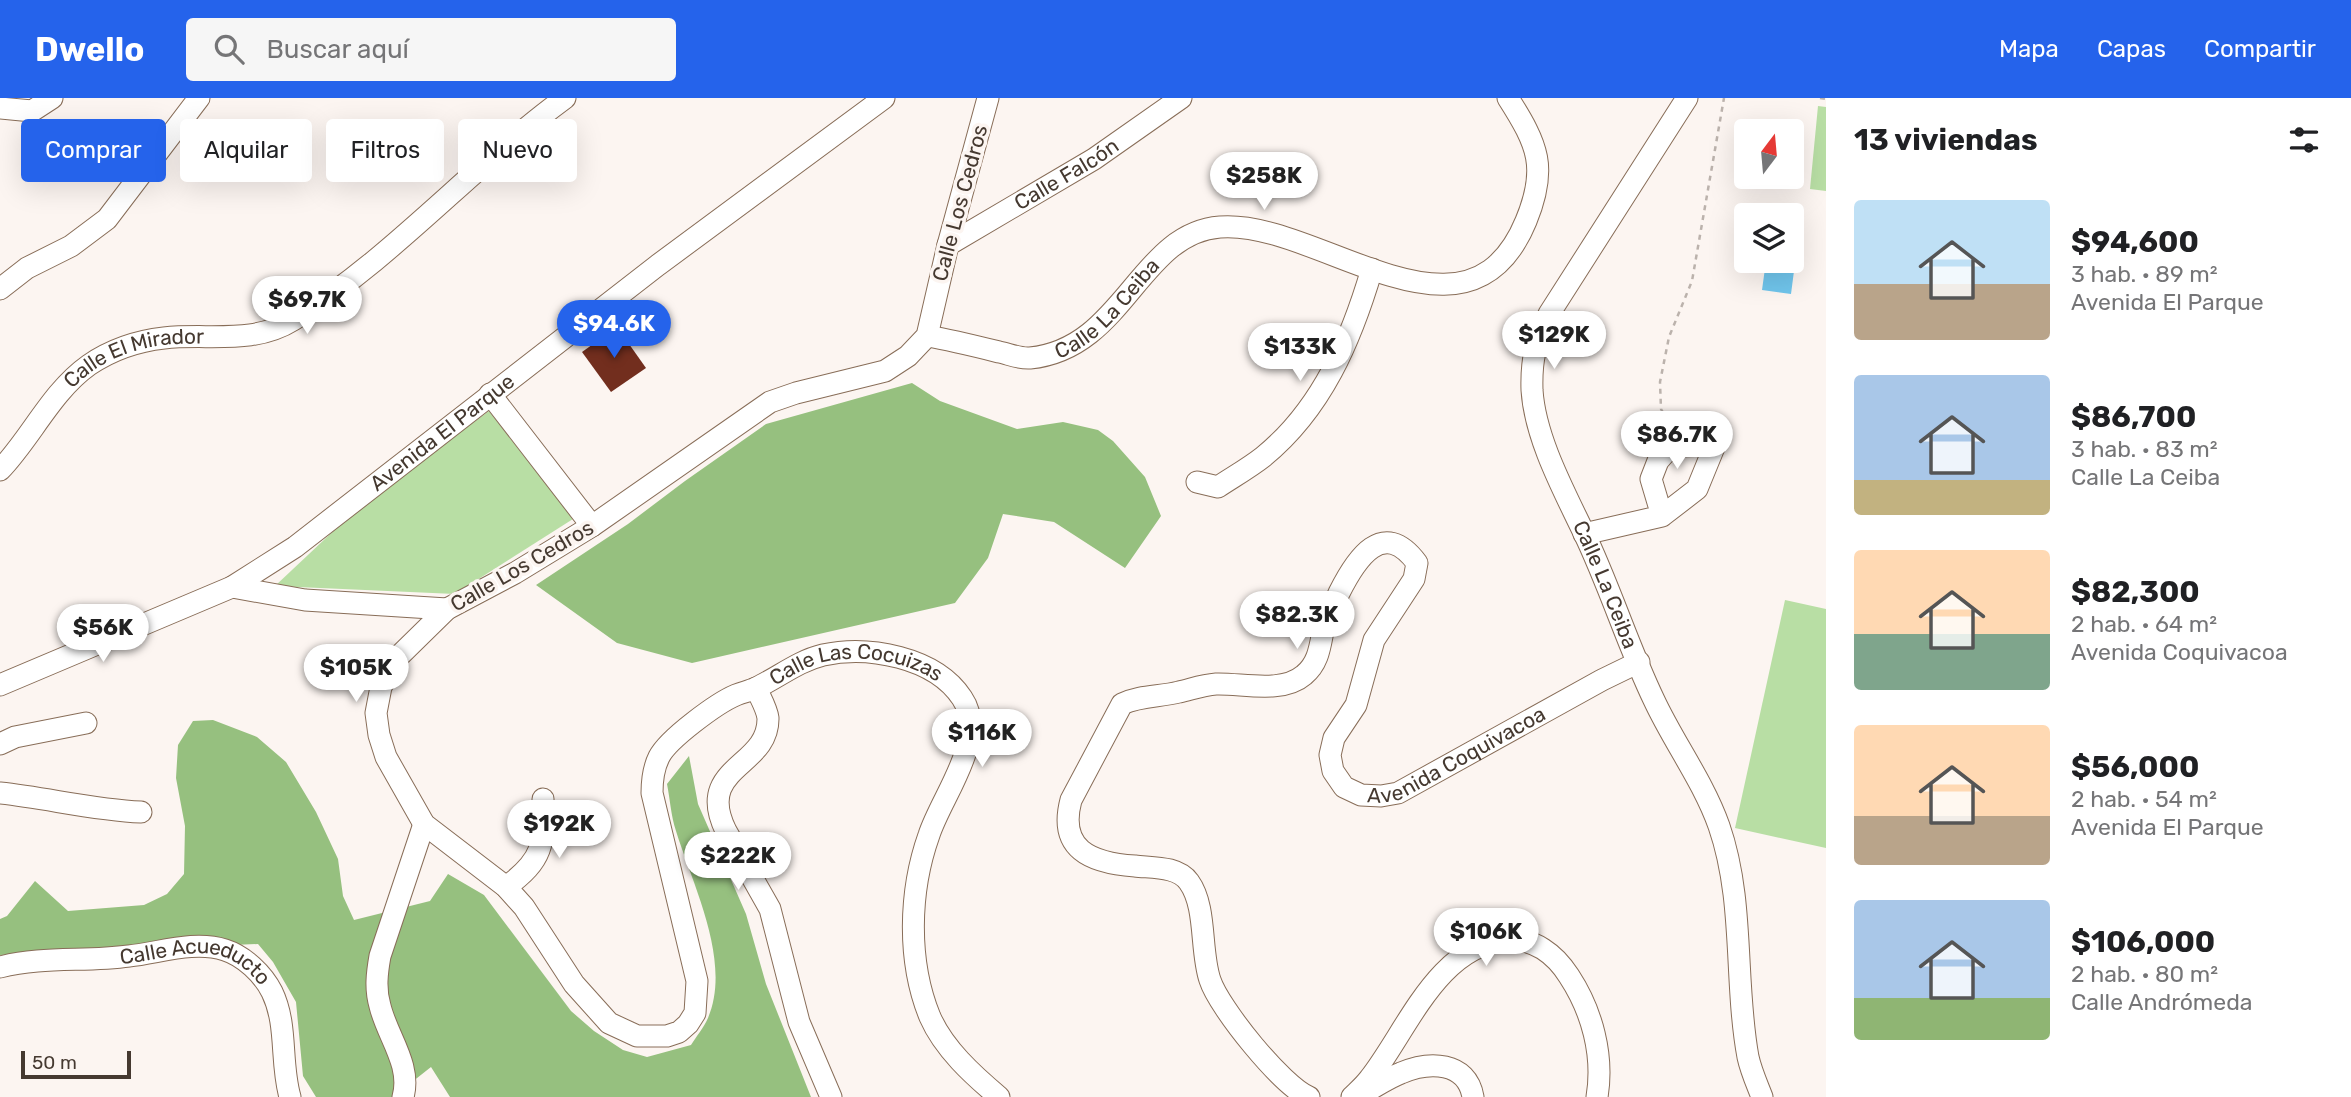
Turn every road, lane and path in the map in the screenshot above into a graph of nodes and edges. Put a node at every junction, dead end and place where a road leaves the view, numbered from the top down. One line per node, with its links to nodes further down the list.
1 (52, 98): 12 (street)
2 (199, 98): 15 (street)
3 (565, 98): 19 (street, Calle El Mirador)
4 (884, 98): 17 (street, Avenida El Parque)
5 (988, 98): 13 (street, Calle Los Cedros)
6 (1181, 98): 13 (street, Calle Falcón)
7 (1508, 98): 14 (street, Calle La Ceiba)
8 (1686, 98): 23 (street, Calle La Ceiba)
9 (1724, 98): 18 (path)
10 (1820, 98): 11 (path)
11 (1826, 99)
12 (0, 108)
13 (948, 245): 16 (street, Calle Los Cedros)
14 (1372, 269): 16 (street, Calle La Ceiba); 20 (street)
15 (0, 289)
16 (927, 336): 22 (street, Calle Los Cedros)
17 (489, 394): 22 (street); 24 (street, Avenida El Parque)
18 (1682, 430)
19 (0, 470)
20 (1197, 482)
21 (1662, 516): 23 (street)
22 (592, 526): 25 (street, Calle Los Cedros)
23 (1584, 534): 26 (street, Calle La Ceiba)
24 (232, 587): 25 (street); 27 (street, Avenida El Parque)
25 (447, 609): 34 (street, Calle Los Cedros)
26 (1639, 663): 41 (street, Avenida Coquivacoa); 45 (street, Calle La Ceiba)
27 (0, 685)
28 (757, 688): 35 (street, Calle Los Cedros); 39 (street, Calle Las Cocuizas); 40 (street, Calle Las Cocuizas)
29 (86, 723): 30 (street)
30 (0, 744)
31 (0, 793): 33 (street)
32 (543, 799): 35 (street)
33 (141, 812)
34 (424, 824): 35 (street, Calle Los Cedros); 38 (street)
35 (506, 887)
36 (0, 967): 37 (street, Calle Acueducto)
37 (290, 1097)
38 (402, 1097)
39 (831, 1097)
40 (999, 1097)
41 (1309, 1097)
42 (1354, 1097): 43 (street); 44 (street)
43 (1473, 1097)
44 (1597, 1097)
45 (1762, 1097)

